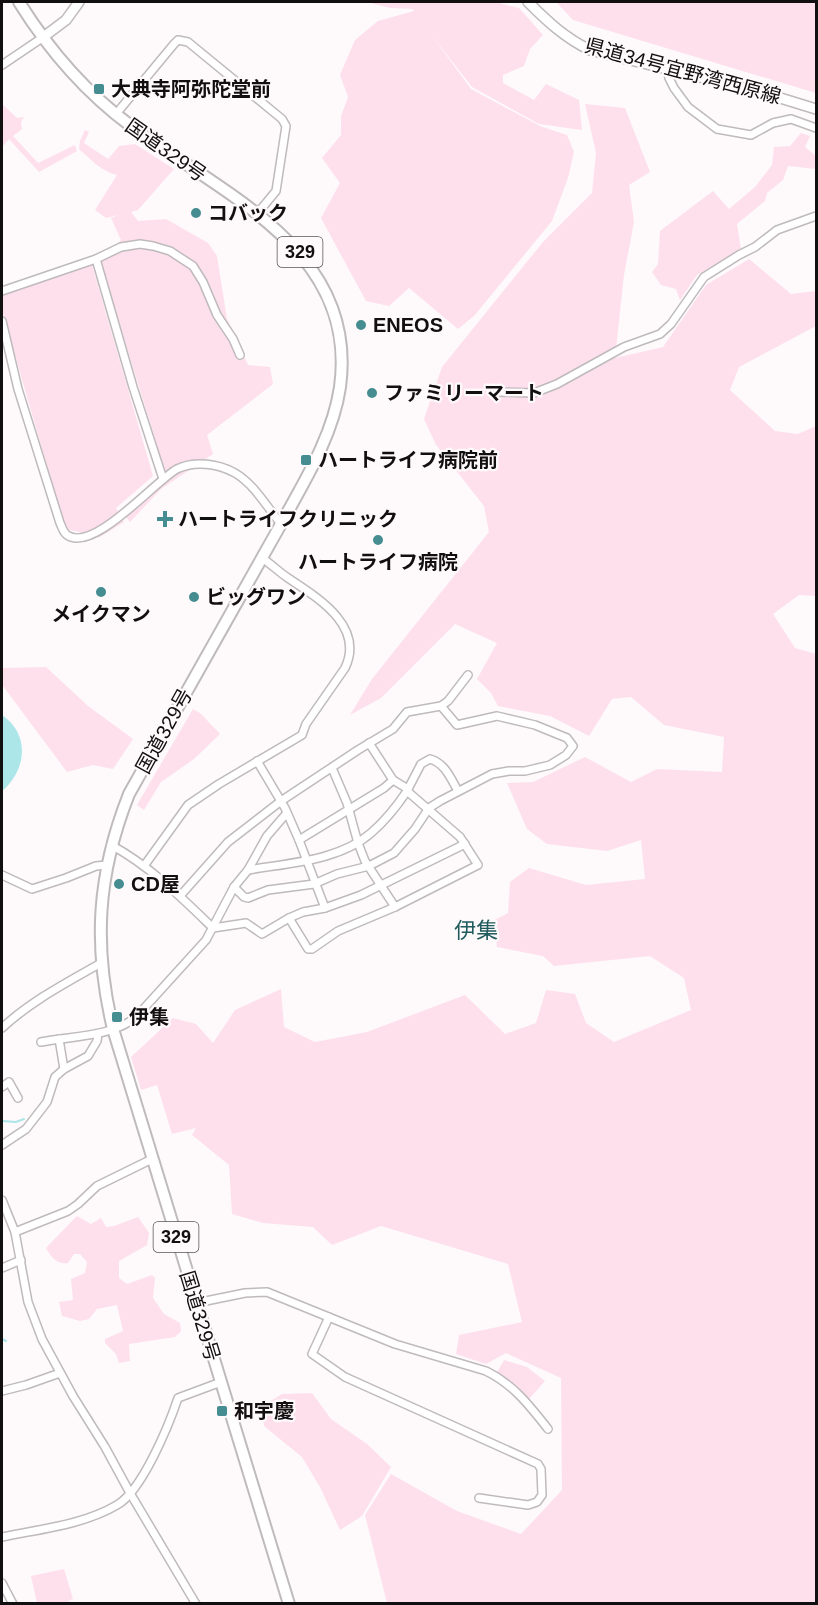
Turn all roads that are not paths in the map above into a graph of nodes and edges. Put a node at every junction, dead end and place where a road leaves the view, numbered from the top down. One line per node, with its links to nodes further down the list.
1 (19, 2): 4 (highway, 国道329号 / 329)
2 (79, 2): 4 (main road)
3 (528, 2): 6 (main road, 県道34号宜野湾西原線)
4 (42, 38): 5 (street); 8 (highway, 国道329号 / 329)
5 (2, 64)
6 (667, 68): 7 (main road, 県道34号宜野湾西原線); 9 (street)
7 (816, 109)
8 (116, 114): 10 (highway, 国道329号 / 329); 10 (street)
9 (816, 128)
10 (258, 214): 18 (highway, 国道329号 / 329)
11 (816, 216): 16 (street)
12 (96, 259): 13 (street); 15 (street); 17 (street)
13 (2, 291)
14 (2, 321): 17 (street)
15 (240, 355)
16 (498, 392)
17 (163, 479): 18 (street)
18 (281, 524): 19 (highway, 国道329号 / 329)
19 (262, 558): 23 (street); 35 (highway, 国道329号 / 329)
20 (468, 675): 21 (street)
21 (441, 706): 22 (street); 27 (street)
22 (369, 743): 24 (street); 25 (street)
23 (257, 761): 28 (street); 38 (street)
24 (332, 768): 28 (street); 30 (street)
25 (393, 780): 26 (street); 30 (street)
26 (408, 790): 27 (street); 29 (street); 33 (street)
27 (459, 791): 29 (street)
28 (281, 801): 31 (street); 45 (street)
29 (429, 808): 34 (street); 39 (street)
30 (349, 809): 32 (street); 33 (street)
31 (286, 814): 32 (street); 40 (street)
32 (299, 840): 36 (street)
33 (357, 843): 36 (street); 39 (street)
34 (465, 844): 43 (street); 46 (street)
35 (111, 845): 37 (highway, 国道329号 / 329); 38 (street)
36 (306, 860): 40 (street); 42 (street)
37 (107, 865): 41 (street); 50 (highway, 国道329号 / 329)
38 (144, 866): 45 (street)
39 (369, 866): 42 (street); 43 (street)
40 (248, 870): 44 (street)
41 (2, 875)
42 (314, 884): 44 (street); 47 (street)
43 (382, 885): 46 (street); 47 (street)
44 (234, 887): 49 (street)
45 (180, 896): 49 (street)
46 (394, 907): 48 (street)
47 (325, 908): 48 (street)
48 (289, 918): 49 (street)
49 (213, 928): 52 (street)
50 (100, 963): 51 (street); 52 (highway, 国道329号 / 329)
51 (2, 1028)
52 (113, 1029): 53 (street); 60 (highway, 国道329号 / 329)
53 (98, 1034): 54 (street); 56 (street)
54 (59, 1039): 55 (street); 56 (street)
55 (41, 1042)
56 (64, 1069): 59 (street)
57 (2, 1087): 58 (street)
58 (18, 1098)
59 (2, 1145)
60 (152, 1159): 62 (street); 65 (highway, 国道329号 / 329)
61 (2, 1200): 62 (street)
62 (15, 1232): 63 (street)
63 (21, 1260): 64 (street); 67 (street)
64 (2, 1268)
65 (196, 1303): 66 (street); 68 (highway, 国道329号 / 329)
66 (329, 1317): 70 (street); 72 (street)
67 (60, 1373): 69 (street); 71 (street)
68 (221, 1382): 71 (street); 77 (highway, 国道329号 / 329)
69 (2, 1391)
70 (548, 1429)
71 (130, 1493): 73 (street); 76 (street)
72 (479, 1498)
73 (2, 1537)
74 (2, 1583): 75 (street)
75 (13, 1604)
76 (196, 1604)
77 (289, 1604)

